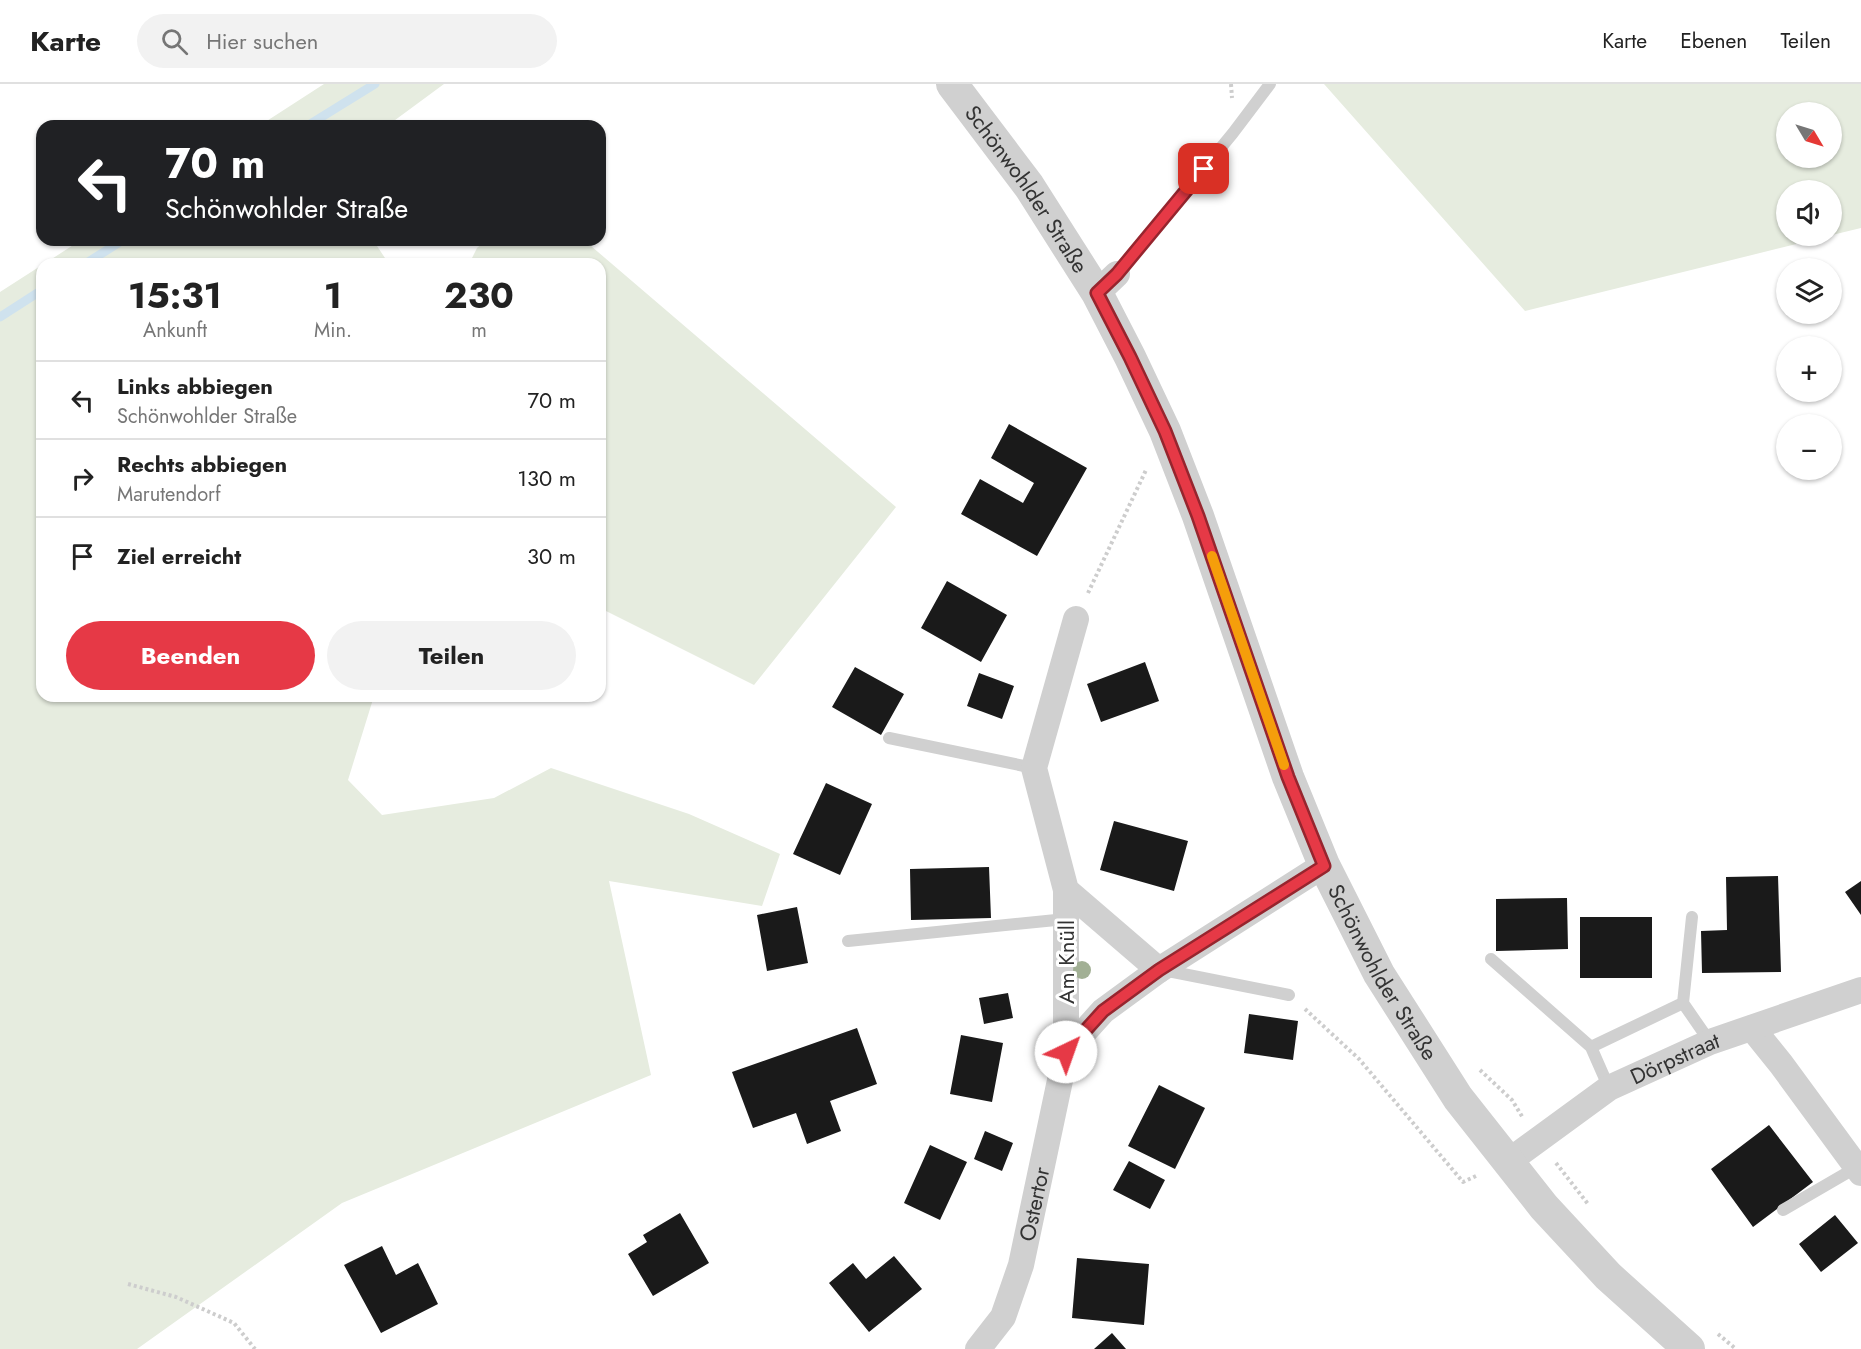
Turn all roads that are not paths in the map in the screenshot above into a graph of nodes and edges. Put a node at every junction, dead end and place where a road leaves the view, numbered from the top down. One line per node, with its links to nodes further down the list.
1 (952, 84): 3 (street, Schönwohlder Straße)
2 (1270, 84): 3 (lane)
3 (1107, 283): 7 (street, Schönwohlder Straße)
4 (1076, 619): 6 (street)
5 (889, 738): 6 (lane)
6 (1034, 768): 8 (street, Am Knüll)
7 (1324, 866): 13 (street, Am Knüll); 22 (street, Schönwohlder Straße)
8 (1066, 890): 10 (street, Am Knüll); 13 (street, Am Knüll)
9 (1692, 917): 16 (lane)
10 (1066, 919): 11 (lane); 20 (street, Am Knüll)
11 (848, 941)
12 (1491, 959): 19 (lane)
13 (1159, 970): 15 (lane); 20 (street, Am Knüll)
14 (1861, 990): 17 (street, Dörpstraat)
15 (1289, 995)
16 (1683, 1003): 18 (lane); 19 (lane)
17 (1752, 1028): 18 (street, Dörpstraat); 23 (street)
18 (1710, 1042): 21 (street, Dörpstraat)
19 (1591, 1047): 21 (lane)
20 (1066, 1052): 25 (street, Ostertor)
21 (1609, 1088): 22 (street, Dörpstraat)
22 (1509, 1161): 26 (street, Schönwohlder Straße)
23 (1859, 1170): 24 (lane)
24 (1783, 1210)
25 (978, 1349)
26 (1689, 1349)

